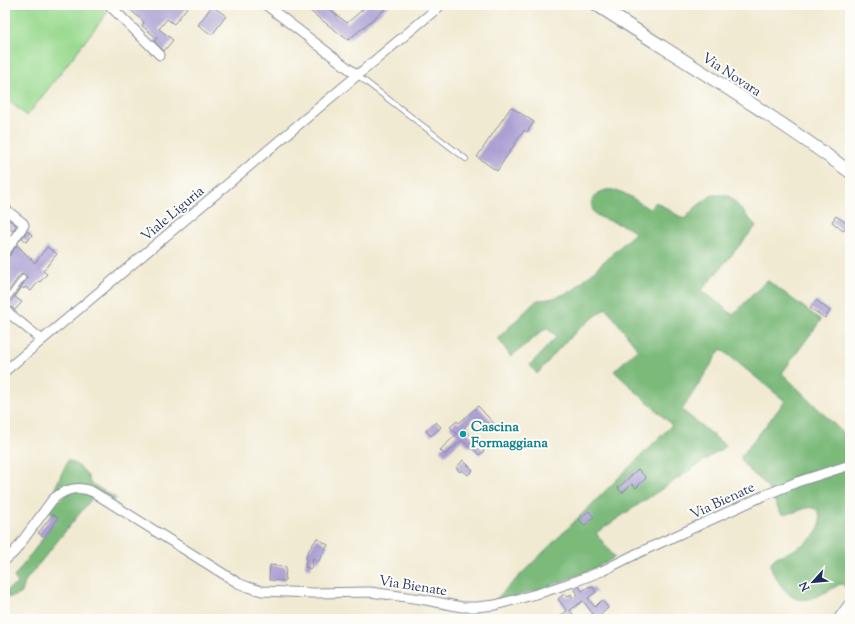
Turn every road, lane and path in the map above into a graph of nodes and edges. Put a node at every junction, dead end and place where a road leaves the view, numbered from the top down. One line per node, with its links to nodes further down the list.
1 (266, 5): 6 (street)
2 (441, 5): 6 (street, Viale Liguria)
3 (597, 5): 8 (street, Via Novara)
4 (113, 6): 5 (street)
5 (160, 55)
6 (357, 75): 7 (lane); 14 (street, Viale Liguria)
7 (466, 159)
8 (850, 172)
9 (5, 209): 10 (street)
10 (5, 252)
11 (23, 278): 12 (lane)
12 (5, 302)
13 (5, 310): 14 (street)
14 (42, 340): 15 (street, Viale Liguria)
15 (5, 371)
16 (850, 465): 17 (street, Via Bienate)
17 (5, 560)
18 (850, 605): 19 (street)
19 (840, 619)

